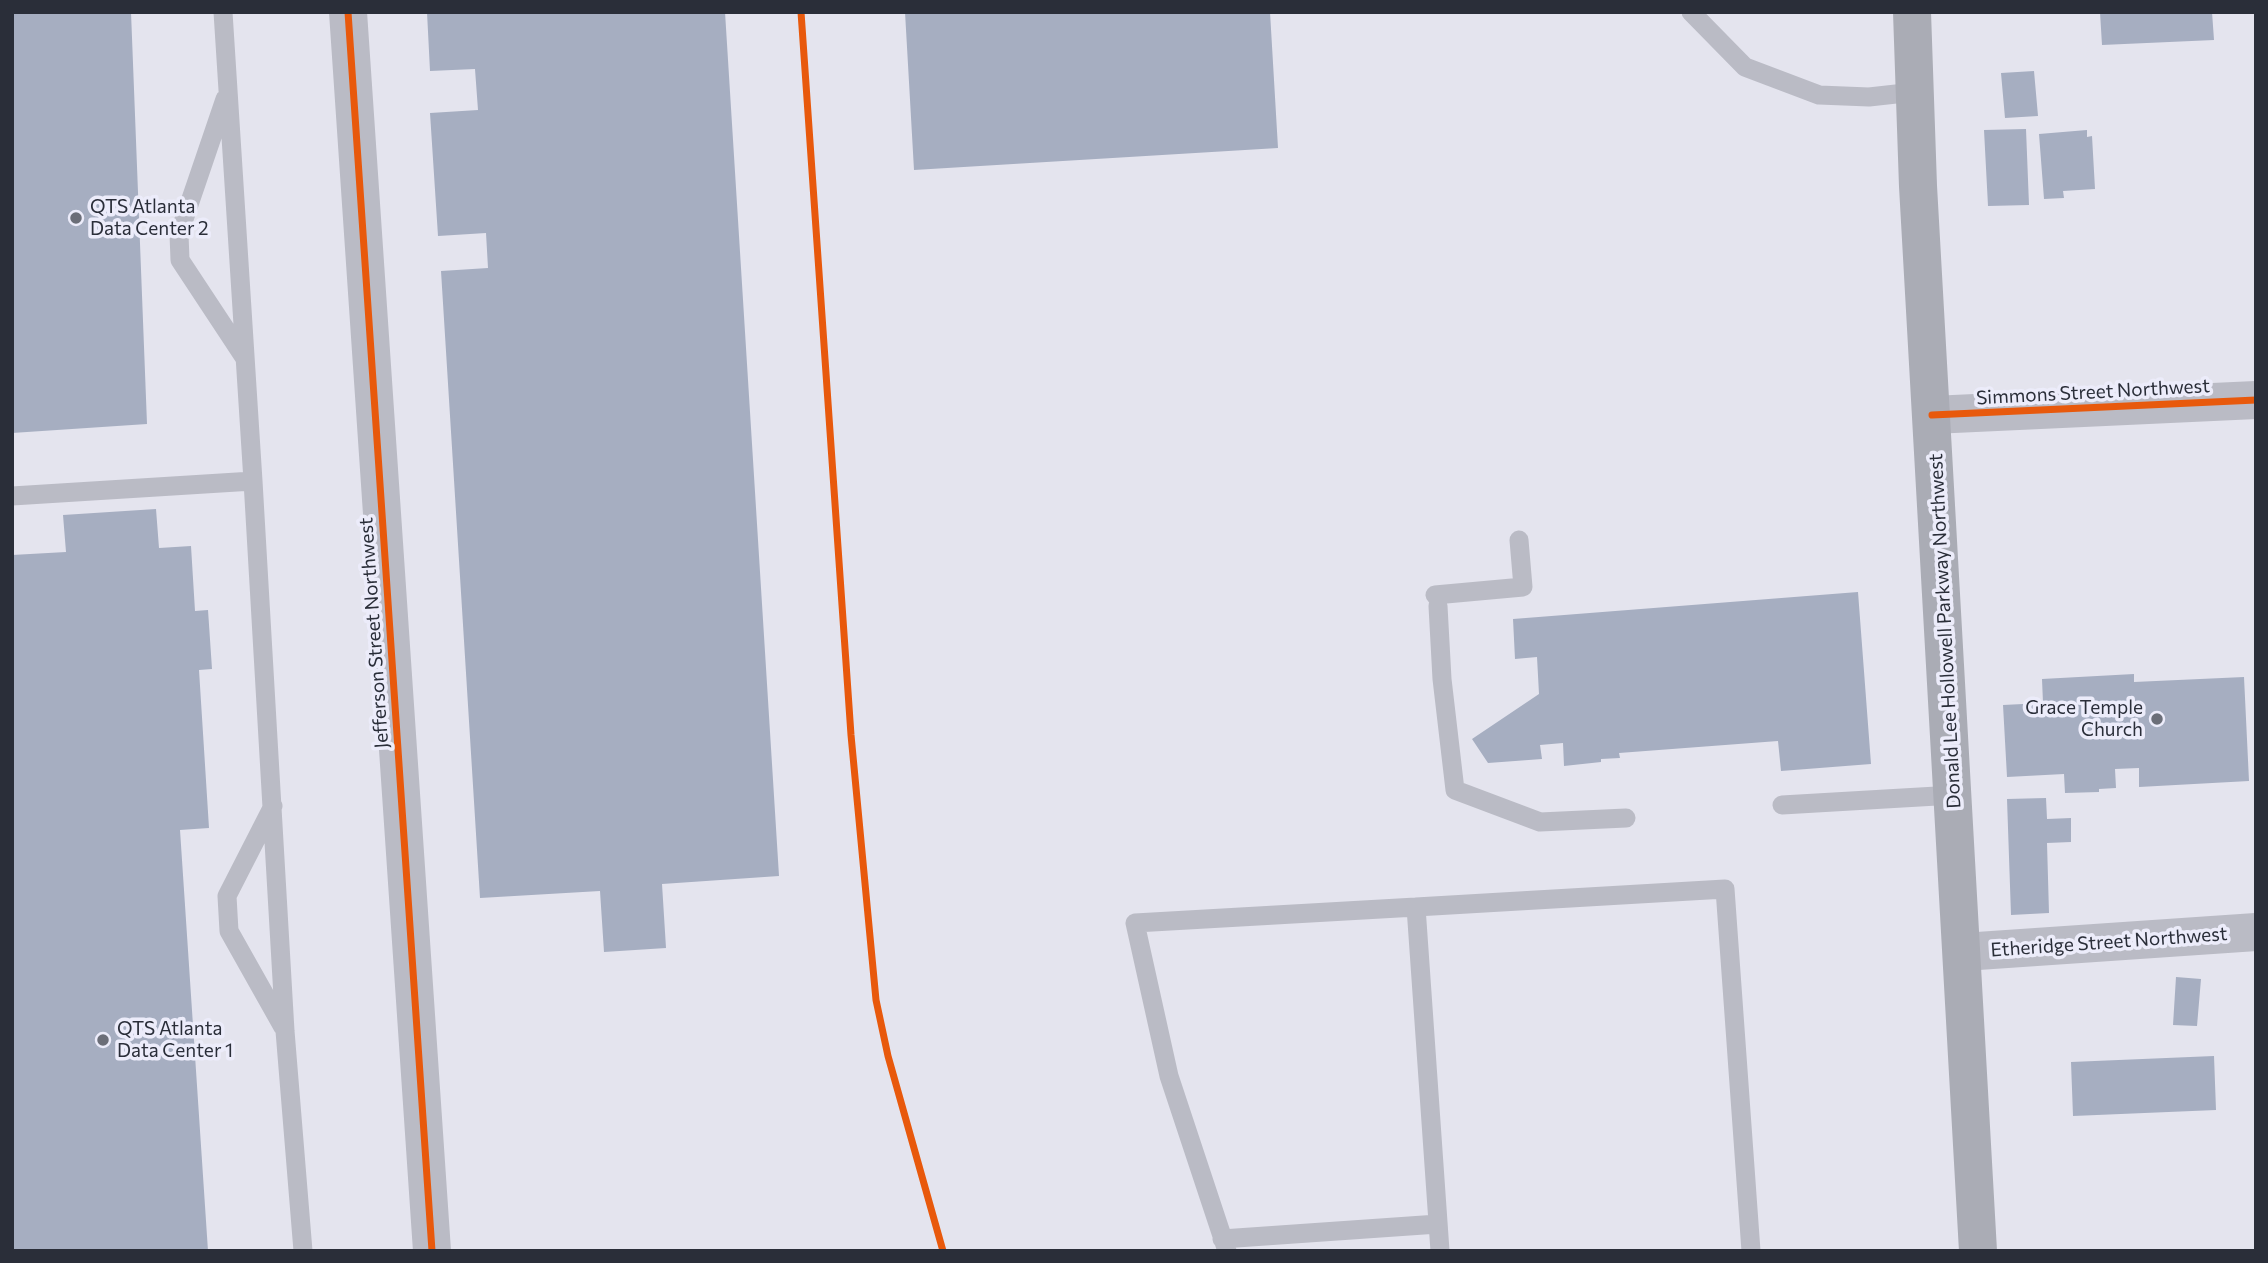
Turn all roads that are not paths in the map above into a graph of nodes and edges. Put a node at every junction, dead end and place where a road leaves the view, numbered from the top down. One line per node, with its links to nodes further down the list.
1 (223, 12): 5 (lane)
2 (348, 12): 24 (street, Jefferson Street Northwest)
3 (1692, 12): 6 (lane)
4 (1914, 18): 6 (main road, Donald Lee Hollowell Parkway Northwest)
5 (229, 88): 7 (lane); 7 (lane)
6 (1914, 92): 9 (main road, Donald Lee Hollowell Parkway Northwest)
7 (245, 358): 10 (lane)
8 (2256, 400): 9 (street, Simmons Street Northwest)
9 (1932, 415): 13 (main road, Donald Lee Hollowell Parkway Northwest)
10 (253, 481): 11 (lane); 14 (lane)
11 (12, 496)
12 (1520, 540): 16 (lane)
13 (1954, 795): 15 (lane); 19 (main road, Donald Lee Hollowell Parkway Northwest)
14 (274, 804): 20 (lane); 20 (lane)
15 (1782, 805)
16 (1626, 818)
17 (1416, 907): 21 (lane); 22 (lane); 26 (lane)
18 (2256, 932): 19 (street, Etheridge Street Northwest)
19 (1963, 952): 27 (main road, Donald Lee Hollowell Parkway Northwest)
20 (285, 1031): 23 (lane)
21 (1438, 1224): 22 (lane); 25 (lane)
22 (1224, 1245)
23 (303, 1251)
24 (432, 1251)
25 (1440, 1251)
26 (1751, 1251)
27 (1978, 1251)

